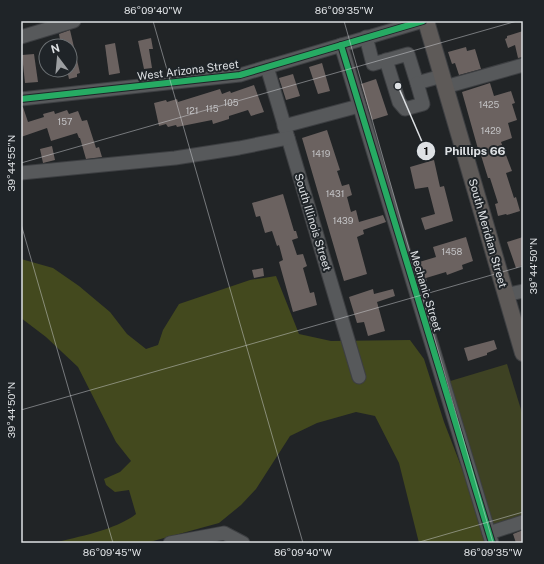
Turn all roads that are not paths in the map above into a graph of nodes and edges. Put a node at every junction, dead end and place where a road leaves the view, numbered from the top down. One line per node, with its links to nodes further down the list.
1 (74, 21): 4 (street)
2 (423, 21): 5 (street, West Arizona Street)
3 (426, 21): 10 (main road, South Meridian Street)
4 (21, 37)
5 (366, 37): 6 (street, West Arizona Street); 7 (street)
6 (341, 45): 9 (street, West Arizona Street); 13 (street, Mechanic Street)
7 (386, 60): 11 (street); 11 (street)
8 (523, 65): 10 (street)
9 (267, 67): 12 (street, West Arizona Street); 14 (street, South Illinois Street)
10 (444, 81): 11 (street); 17 (main road, South Meridian Street)
11 (417, 83)
12 (21, 99)
13 (359, 106): 14 (street); 21 (street, Mechanic Street)
14 (286, 132): 15 (street); 19 (street, South Illinois Street)
15 (21, 173)
16 (523, 291): 17 (street)
17 (506, 295): 18 (main road, South Meridian Street)
18 (523, 353)
19 (359, 377)
20 (523, 522): 21 (street)
21 (491, 538)
22 (170, 543): 23 (street)
23 (243, 543)

